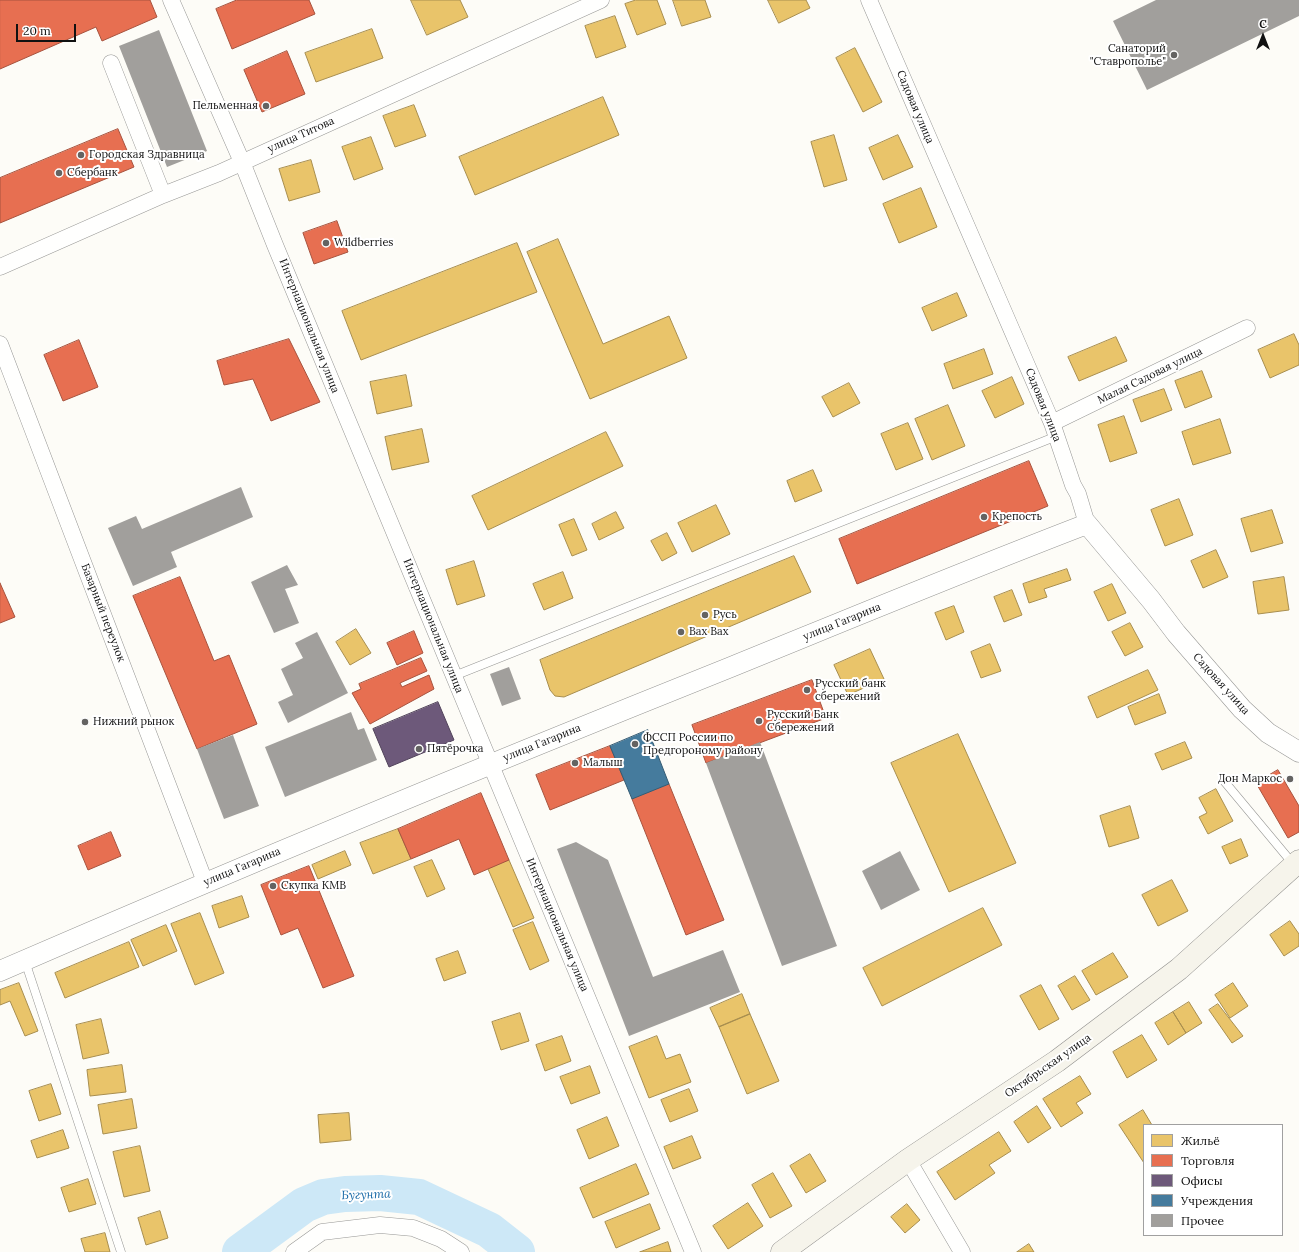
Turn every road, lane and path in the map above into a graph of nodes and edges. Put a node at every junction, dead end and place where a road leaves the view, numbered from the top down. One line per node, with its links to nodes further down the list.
1 (171, 0): 5 (street, Интернациональная улица)
2 (601, 0): 5 (street, улица Титова)
3 (869, 0): 10 (street, Садовая улица)
4 (111, 63): 6 (street)
5 (242, 162): 6 (street, улица Титова); 12 (street, Интернациональная улица)
6 (163, 195): 7 (street, улица Титова)
7 (0, 267)
8 (1246, 328): 10 (street, Малая Садовая улица)
9 (0, 344): 17 (street, Базарный переулок)
10 (1054, 429): 11 (street, Садовая улица); 12 (lane)
11 (1087, 524): 13 (street, Садовая улица); 14 (street, улица Гагарина)
12 (454, 676): 14 (street, Интернациональная улица)
13 (1299, 752)
14 (490, 764): 17 (street, улица Гагарина); 24 (street, Интернациональная улица)
15 (1224, 781): 16 (lane)
16 (1297, 863): 20 (main road, Октябрьская улица)
17 (206, 882): 18 (street, улица Гагарина)
18 (25, 960): 19 (street, улица Гагарина); 21 (lane)
19 (0, 971)
20 (908, 1160): 25 (main road, Октябрьская улица); 26 (street)
21 (121, 1252)
22 (294, 1252): 23 (street)
23 (461, 1252)
24 (693, 1252)
25 (782, 1252)
26 (962, 1252)

